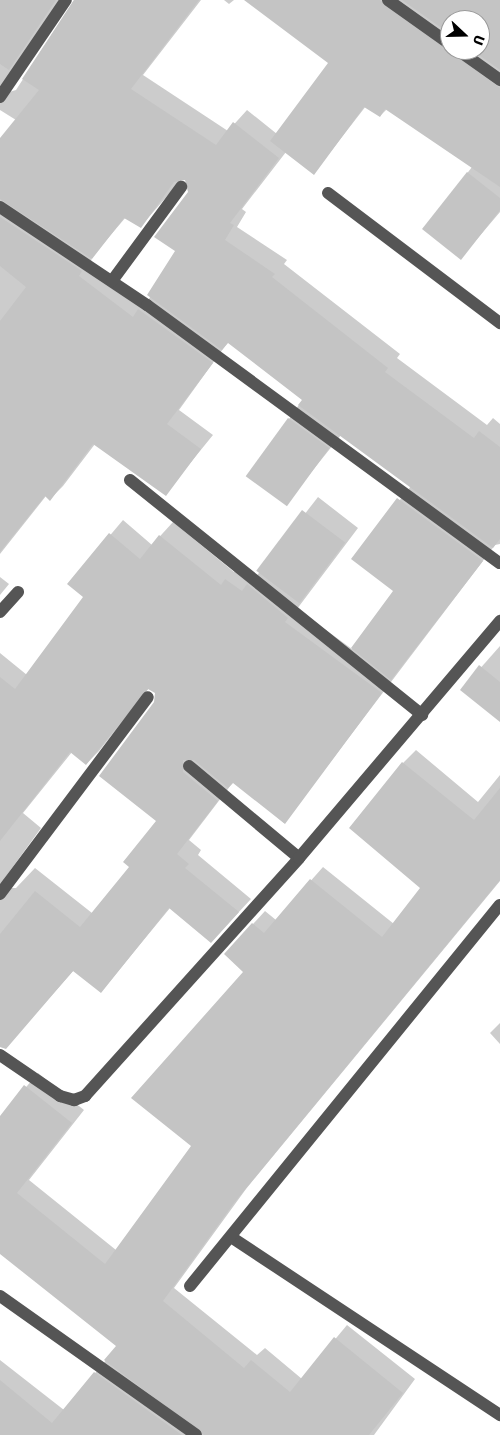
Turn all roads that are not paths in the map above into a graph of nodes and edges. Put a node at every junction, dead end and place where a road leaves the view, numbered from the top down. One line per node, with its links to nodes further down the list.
1 (66, 0): 6 (street)
2 (388, 0): 3 (street)
3 (440, 37)
4 (472, 60): 5 (street)
5 (500, 80)
6 (0, 98)
7 (182, 187): 10 (street)
8 (328, 194): 11 (street)
9 (0, 206): 10 (street)
10 (112, 281): 13 (street)
11 (500, 323)
12 (130, 480): 18 (street)
13 (500, 563)
14 (18, 592): 15 (street)
15 (0, 612)
16 (500, 622): 18 (street)
17 (148, 697): 21 (street)
18 (422, 715): 20 (street)
19 (189, 766): 20 (street)
20 (299, 858): 23 (street)
21 (0, 894)
22 (500, 905): 24 (street)
23 (0, 1055)
24 (231, 1237): 25 (street); 27 (street)
25 (190, 1286)
26 (0, 1296): 28 (street)
27 (500, 1415)
28 (196, 1435)

